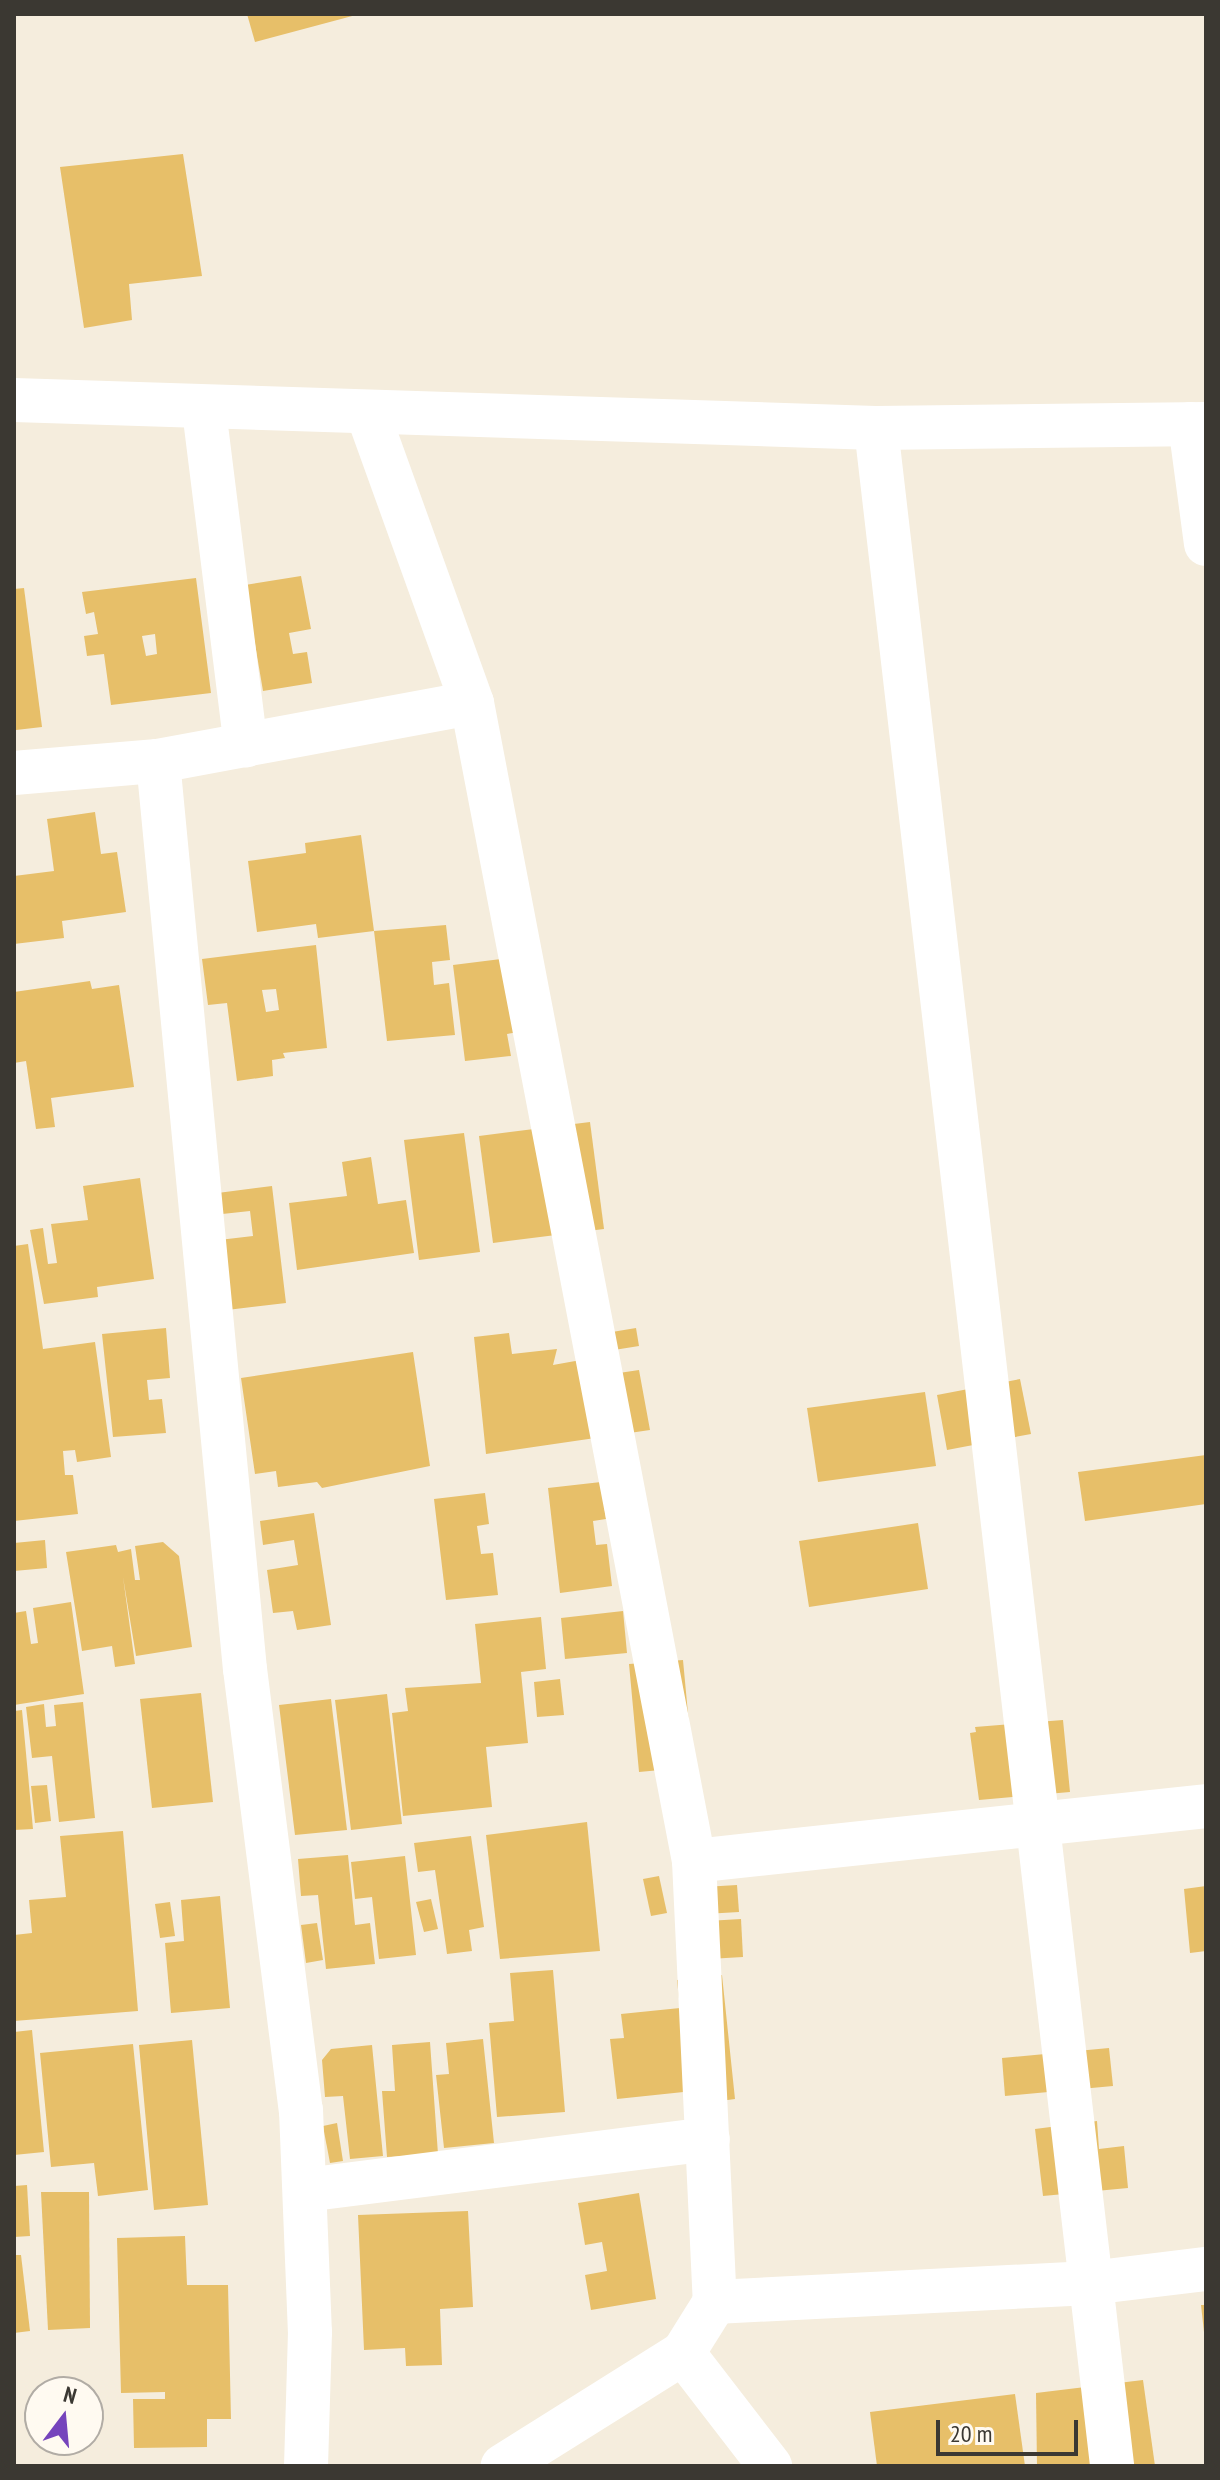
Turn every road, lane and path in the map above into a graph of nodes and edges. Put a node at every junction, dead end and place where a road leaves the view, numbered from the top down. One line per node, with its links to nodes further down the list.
1 (14, 400): 2 (street)
2 (204, 410): 3 (street); 8 (street)
3 (368, 414): 5 (street); 7 (street)
4 (1198, 424): 5 (street); 6 (street)
5 (876, 428): 12 (street)
6 (1206, 544)
7 (472, 703): 8 (street); 13 (street)
8 (246, 745): 9 (street)
9 (158, 761): 10 (street); 15 (street)
10 (14, 773)
11 (1206, 1806): 12 (street)
12 (1038, 1826): 13 (street); 17 (street)
13 (694, 1861): 14 (street)
14 (708, 2139): 15 (street); 18 (street)
15 (305, 2190): 20 (street)
16 (1206, 2269): 17 (street)
17 (1090, 2283): 18 (street); 23 (street)
18 (715, 2302): 19 (street)
19 (683, 2353): 21 (street); 22 (street)
20 (306, 2466)
21 (503, 2466)
22 (770, 2466)
23 (1112, 2466)

